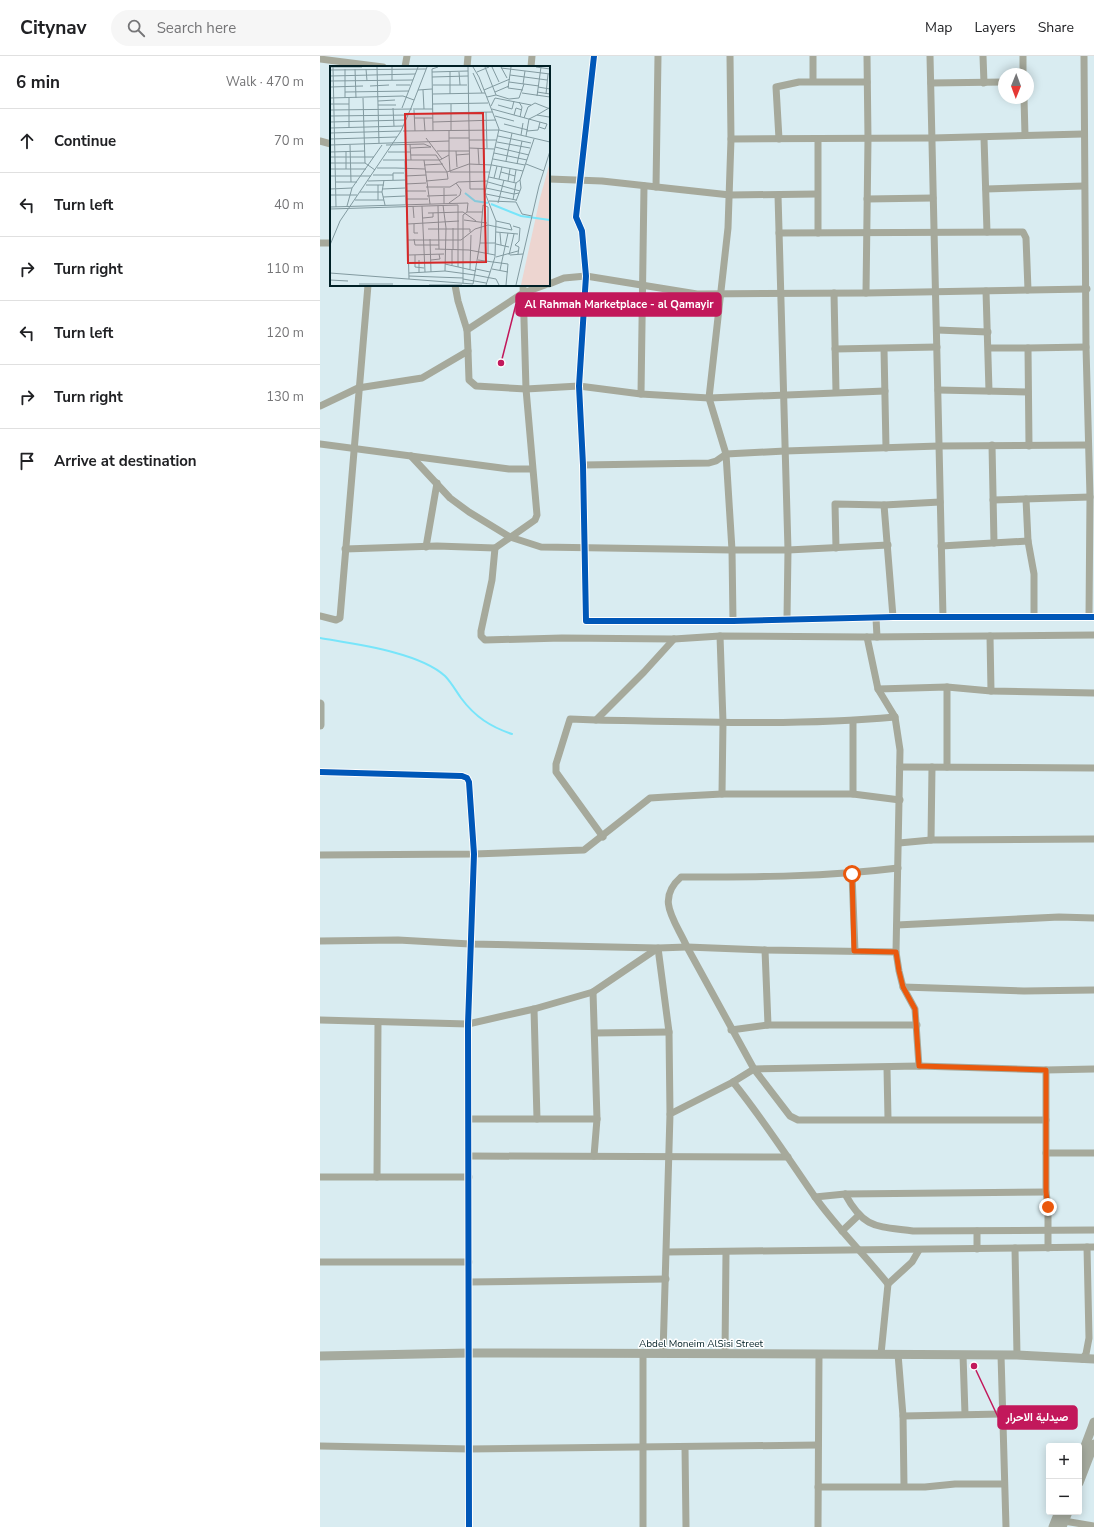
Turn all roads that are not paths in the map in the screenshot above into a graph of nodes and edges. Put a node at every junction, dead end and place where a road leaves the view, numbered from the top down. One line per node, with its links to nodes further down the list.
1 (407, 56): 15 (street)
2 (468, 56): 16 (street)
3 (532, 56): 17 (street)
4 (594, 56): 36 (street)
5 (658, 56): 39 (street)
6 (730, 56): 31 (street)
7 (813, 56): 19 (street)
8 (866, 56): 20 (street)
9 (930, 56): 22 (street)
10 (983, 56): 23 (street)
11 (1023, 56): 18 (street)
12 (1084, 56): 25 (street)
13 (320, 59): 14 (street)
14 (375, 66)
15 (405, 66)
16 (467, 66)
17 (531, 66)
18 (1023, 68)
19 (813, 81): 20 (street); 29 (street)
20 (867, 82): 30 (street)
21 (998, 82): 23 (street)
22 (931, 83): 23 (street); 27 (street)
23 (984, 83)
24 (1024, 104): 26 (street)
25 (1083, 134): 26 (street); 38 (street)
26 (1025, 135): 28 (street)
27 (932, 138): 28 (street); 30 (street); 44 (street)
28 (984, 138): 40 (street)
29 (779, 139): 31 (street); 32 (street)
30 (868, 139): 32 (street); 45 (street)
31 (731, 140): 42 (street)
32 (818, 140): 41 (street)
33 (320, 141): 34 (street)
34 (330, 144)
35 (550, 179): 36 (street)
36 (580, 181): 37 (street); 51 (street)
37 (644, 186): 39 (street); 53 (street)
38 (1084, 186): 40 (street); 58 (street)
39 (656, 187): 42 (street)
40 (986, 189): 48 (street)
41 (817, 194): 43 (street); 50 (street)
42 (730, 195): 43 (street); 66 (street)
43 (778, 195): 49 (street)
44 (933, 198): 45 (street); 47 (street)
45 (867, 199): 46 (street)
46 (866, 232): 47 (street); 50 (street); 65 (street)
47 (934, 232): 48 (street); 61 (street)
48 (987, 232): 59 (street)
49 (779, 233): 50 (street); 63 (street)
50 (818, 233)
51 (586, 276): 52 (street); 53 (street); 77 (street)
52 (550, 284)
53 (642, 285): 66 (street); 85 (street)
54 (368, 286): 78 (street)
55 (455, 286): 67 (street)
56 (523, 286): 62 (street)
57 (542, 286): 62 (street)
58 (1087, 289): 59 (street); 71 (street)
59 (1028, 290): 60 (street)
60 (986, 291): 61 (street); 69 (street)
61 (936, 292): 65 (street); 68 (street)
62 (523, 293): 67 (street); 79 (street)
63 (780, 293): 64 (street); 66 (street); 86 (street)
64 (834, 293): 65 (street); 75 (street)
65 (866, 293)
66 (721, 294): 87 (street)
67 (467, 330): 76 (street)
68 (936, 330): 69 (street); 70 (street)
69 (988, 332): 72 (street)
70 (937, 347): 74 (street); 80 (street)
71 (1086, 347): 73 (street); 91 (street)
72 (989, 348): 73 (street); 82 (street)
73 (1028, 348): 84 (street)
74 (884, 349): 75 (street); 81 (street)
75 (835, 350): 83 (street)
76 (468, 351): 78 (street); 79 (street)
77 (579, 386): 79 (street); 85 (street); 99 (street)
78 (358, 388): 88 (street); 94 (street)
79 (526, 389): 100 (street)
80 (938, 390): 82 (street); 92 (street)
81 (885, 391): 83 (street); 95 (street)
82 (989, 391): 84 (street)
83 (836, 392): 86 (street)
84 (1028, 392): 93 (street)
85 (641, 394): 87 (street)
86 (784, 394): 87 (street); 96 (street)
87 (709, 398): 97 (street)
88 (320, 406)
89 (320, 444): 94 (street)
90 (992, 445): 92 (street); 93 (street); 104 (street)
91 (1088, 445): 93 (street); 102 (street)
92 (939, 446): 95 (street); 105 (street)
93 (1029, 446)
94 (353, 448): 98 (street); 115 (street)
95 (886, 448): 96 (street)
96 (785, 452): 97 (street); 118 (street)
97 (726, 454): 99 (street); 117 (street)
98 (411, 456): 100 (street); 101 (street)
99 (583, 465): 116 (street)
100 (532, 469): 107 (street)
101 (437, 483): 107 (street); 112 (street)
102 (1090, 497): 103 (street); 123 (street)
103 (1026, 499): 104 (street); 108 (street)
104 (993, 500): 109 (street)
105 (940, 502): 106 (street); 111 (street)
106 (884, 505): 110 (street); 114 (street)
107 (510, 537): 113 (street); 116 (street)
108 (1028, 541): 109 (street); 122 (street)
109 (994, 543): 111 (street)
110 (888, 545): 114 (street); 120 (street)
111 (941, 546): 121 (street)
112 (426, 547): 113 (street); 115 (street)
113 (495, 548): 132 (street)
114 (836, 548): 118 (street)
115 (345, 549): 119 (street)
116 (584, 549): 117 (street); 126 (street)
117 (732, 550): 118 (street); 126 (street)
118 (788, 550): 124 (street)
119 (320, 616)
120 (893, 616): 121 (street); 125 (street)
121 (943, 617): 122 (street)
122 (1034, 617): 123 (street)
123 (1092, 617)
124 (788, 618): 125 (street); 126 (street)
125 (876, 618): 131 (street)
126 (733, 621)
127 (1094, 635): 129 (street)
128 (720, 636): 130 (street); 132 (street); 141 (street)
129 (990, 636): 131 (street); 135 (street)
130 (867, 637): 131 (street); 134 (street)
131 (877, 637)
132 (674, 638): 139 (street)
133 (947, 687): 134 (street); 135 (street); 145 (street)
134 (878, 689): 138 (street)
135 (990, 691): 136 (street)
136 (1094, 693)
137 (320, 704): 142 (street)
138 (895, 717): 140 (street); 143 (street)
139 (596, 720): 141 (street); 151 (street)
140 (853, 721): 141 (street); 149 (street)
141 (723, 722): 148 (street)
142 (320, 725)
143 (900, 767): 144 (street); 150 (street)
144 (932, 767): 145 (street); 153 (street)
145 (947, 767): 146 (street)
146 (1094, 768)
147 (320, 772): 155 (street)
148 (722, 794): 149 (street); 151 (street)
149 (853, 794): 150 (street)
150 (900, 800): 154 (street)
151 (603, 837): 155 (street)
152 (1094, 839): 153 (street)
153 (931, 840): 154 (street)
154 (899, 843): 157 (street)
155 (474, 854): 156 (street); 162 (street)
156 (320, 855)
157 (898, 868): 158 (street); 160 (street)
158 (852, 874): 163 (street); 166 (street)
159 (1094, 918): 160 (street)
160 (897, 926): 167 (street)
161 (320, 941): 162 (street)
162 (470, 944): 164 (street); 174 (street)
163 (686, 947): 164 (street); 165 (street); 177 (street)
164 (658, 948): 170 (street); 178 (street)
165 (765, 950): 166 (street); 175 (street)
166 (854, 951): 167 (street)
167 (896, 952): 168 (street)
168 (903, 987): 169 (street); 176 (street)
169 (1094, 990)
170 (593, 992): 171 (street); 179 (street)
171 (534, 1009): 174 (street); 188 (street)
172 (320, 1020): 173 (street)
173 (378, 1022): 174 (street); 199 (street)
174 (468, 1024): 187 (street)
175 (768, 1025): 176 (street); 177 (street)
176 (917, 1025): 180 (street)
177 (731, 1030): 182 (street)
178 (669, 1032): 179 (street); 186 (street)
179 (595, 1033): 189 (street)
180 (919, 1066): 181 (street); 184 (street)
181 (887, 1068): 182 (street); 190 (street)
182 (754, 1069): 185 (street); 190 (street)
183 (1094, 1069): 184 (street)
184 (1046, 1070): 191 (street)
185 (733, 1082): 186 (street); 197 (street)
186 (670, 1114): 196 (street)
187 (468, 1118): 188 (street); 194 (street)
188 (537, 1119): 189 (street)
189 (597, 1119): 195 (street)
190 (888, 1119): 191 (street)
191 (1046, 1120): 192 (street)
192 (1046, 1153): 193 (street); 201 (street)
193 (1094, 1153)
194 (469, 1156): 195 (street); 200 (street)
195 (594, 1156): 196 (street)
196 (670, 1157): 197 (street); 215 (street)
197 (788, 1157): 203 (street)
198 (320, 1177): 199 (street)
199 (377, 1177): 200 (street)
200 (469, 1177): 218 (street)
201 (1046, 1192): 202 (street); 205 (street)
202 (845, 1194): 203 (street); 204 (street)
203 (815, 1197): 207 (street)
204 (859, 1215): 207 (street); 208 (street)
205 (1048, 1230): 206 (street); 208 (street); 211 (street)
206 (1094, 1230)
207 (842, 1231): 213 (street)
208 (976, 1231): 212 (street)
209 (1091, 1247): 211 (street); 222 (street)
210 (1016, 1248): 211 (street); 212 (street); 232 (street)
211 (1048, 1248)
212 (977, 1249): 214 (street)
213 (858, 1250): 214 (street); 216 (street); 221 (street)
214 (919, 1250): 221 (street)
215 (666, 1252): 216 (street); 219 (street)
216 (726, 1252): 226 (street)
217 (320, 1262): 218 (street)
218 (469, 1262): 220 (street)
219 (666, 1279): 220 (street); 225 (street)
220 (469, 1282): 223 (street)
221 (888, 1284): 228 (street)
222 (1091, 1285): 234 (street)
223 (469, 1353): 224 (street, Abdel Moneim AlSisi Street); 233 (street, Abdel Moneim AlSisi Street); 246 (street)
224 (643, 1354): 225 (street, Abdel Moneim AlSisi Street); 244 (street)
225 (663, 1354): 226 (street, Abdel Moneim AlSisi Street)
226 (725, 1354): 227 (street, Abdel Moneim AlSisi Street)
227 (819, 1354): 228 (street, Abdel Moneim AlSisi Street); 242 (street)
228 (881, 1354): 229 (street, Abdel Moneim AlSisi Street)
229 (898, 1354): 230 (street, Abdel Moneim AlSisi Street); 239 (street)
230 (963, 1355): 231 (street, Abdel Moneim AlSisi Street); 237 (street)
231 (1001, 1355): 232 (street, Abdel Moneim AlSisi Street); 238 (street)
232 (1017, 1355): 234 (street, Abdel Moneim AlSisi Street)
233 (320, 1356)
234 (1082, 1359): 235 (street, Abdel Moneim AlSisi Street); 236 (street)
235 (1094, 1359)
236 (1094, 1364)
237 (965, 1414): 238 (street); 239 (street)
238 (1002, 1414): 249 (street)
239 (903, 1416): 250 (street)
240 (1094, 1422): 247 (street)
241 (1094, 1444): 247 (street)
242 (818, 1445): 245 (street); 251 (street)
243 (320, 1446): 246 (street)
244 (643, 1447): 245 (street); 246 (street); 256 (street)
245 (685, 1447): 257 (street)
246 (469, 1449): 255 (street)
247 (1086, 1464): 248 (street)
248 (1080, 1479)
249 (1004, 1484): 250 (street); 259 (street)
250 (904, 1486): 251 (street)
251 (818, 1487): 258 (street)
252 (1058, 1515): 260 (street)
253 (1065, 1520): 254 (street)
254 (1094, 1526)
255 (469, 1527)
256 (643, 1527)
257 (686, 1527)
258 (818, 1527)
259 (1006, 1527)
260 (1053, 1527)

